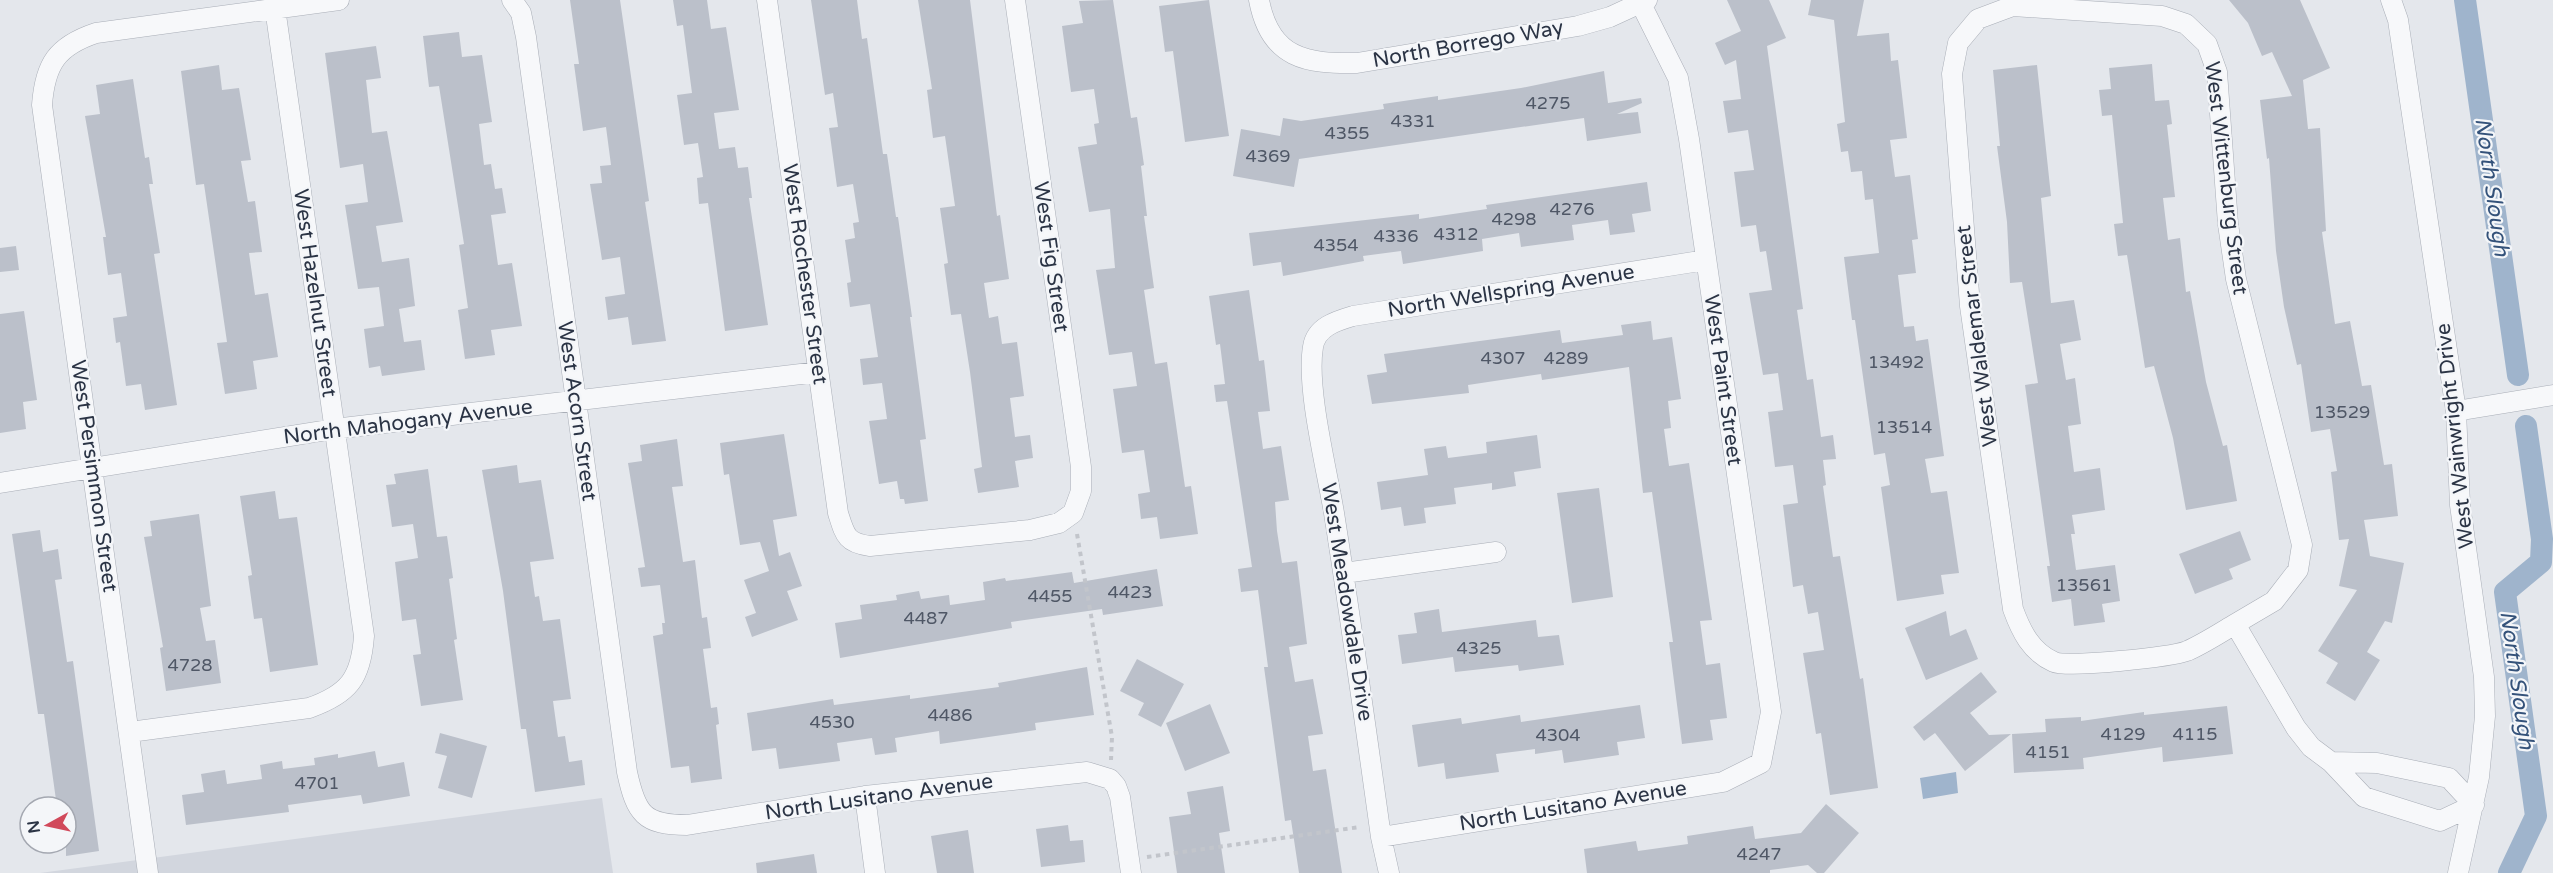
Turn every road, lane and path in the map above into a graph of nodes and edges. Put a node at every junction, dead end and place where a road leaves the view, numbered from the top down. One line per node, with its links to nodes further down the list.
1 (339, 0): 8 (street)
2 (512, 0): 14 (street, West Acorn Street)
3 (767, 0): 12 (street, West Rochester Street)
4 (1015, 0): 19 (street, West Fig Street)
5 (1259, 0): 7 (street, North Borrego Way)
6 (2391, 0): 15 (street, West Wainwright Drive)
7 (1644, 2): 10 (street, West Paint Street)
8 (275, 8): 16 (street, West Hazelnut Street); 17 (street, West Persimmon Street)
9 (1978, 19): 22 (street, West Wittenburg Street); 23 (street, West Waldemar Street)
10 (1706, 260): 11 (street, North Wellspring Avenue); 26 (street, West Paint Street)
11 (1320, 332): 21 (street, West Meadowdale Drive)
12 (819, 372): 14 (street, North Mahogany Avenue); 19 (street, West Rochester Street)
13 (2553, 395): 15 (street)
14 (576, 401): 16 (street, North Mahogany Avenue); 30 (street, West Acorn Street)
15 (2456, 411): 29 (street, West Wainwright Drive)
16 (334, 429): 17 (street, North Mahogany Avenue); 24 (street, West Hazelnut Street)
17 (93, 467): 18 (street, North Mahogany Avenue); 24 (street, West Persimmon Street)
18 (0, 483)
19 (1073, 513): 27 (path)
20 (1496, 552): 21 (street)
21 (1344, 573): 31 (street, West Meadowdale Drive)
22 (2235, 624): 23 (street, West Wittenburg Street); 25 (street)
23 (2038, 652)
24 (130, 732): 33 (street, West Persimmon Street)
25 (2331, 762): 29 (street); 29 (street)
26 (1761, 763): 31 (street, North Lusitano Avenue)
27 (1110, 779): 28 (street, North Lusitano Avenue); 32 (street)
28 (865, 796): 30 (street, North Lusitano Avenue); 34 (street)
29 (2474, 805): 36 (street, West Wainwright Drive)
30 (649, 821)
31 (1380, 831): 32 (path); 35 (street, West Meadowdale Drive)
32 (1130, 866)
33 (148, 873)
34 (875, 873)
35 (1389, 873)
36 (2458, 873)

